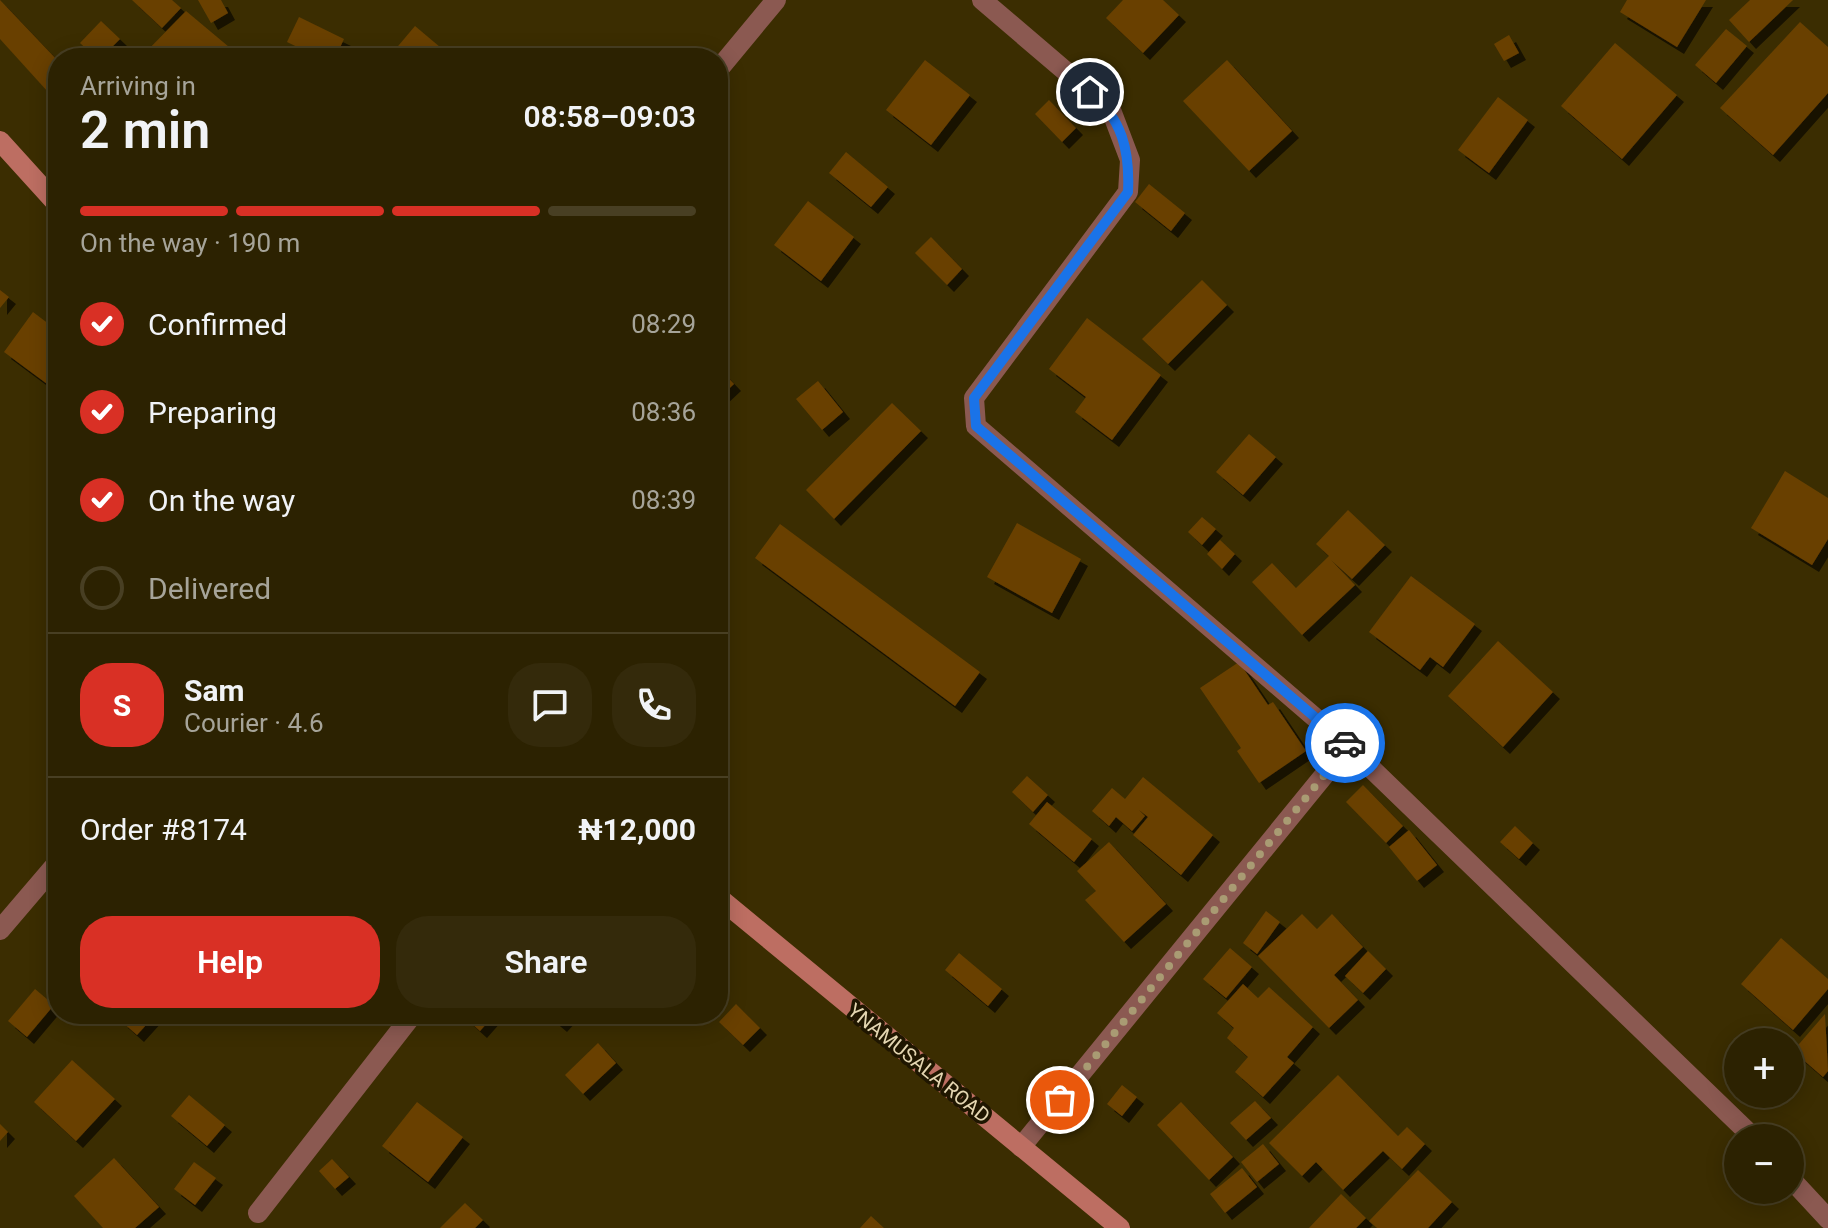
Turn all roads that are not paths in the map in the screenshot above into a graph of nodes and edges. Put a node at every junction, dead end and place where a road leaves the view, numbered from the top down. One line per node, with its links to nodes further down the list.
1 (776, 0): 3 (street)
2 (982, 0): 6 (street)
3 (728, 58)
4 (0, 141): 5 (main road)
5 (48, 194)
6 (1348, 746): 11 (street); 12 (street)
7 (48, 873): 9 (street)
8 (728, 905): 12 (main road, YNAMUSALA ROAD)
9 (4, 919)
10 (405, 1024): 14 (street)
11 (1740, 1124)
12 (1021, 1147): 16 (main road, YNAMUSALA ROAD)
13 (1804, 1193): 15 (street)
14 (258, 1213)
15 (1828, 1219)
16 (1120, 1228)

